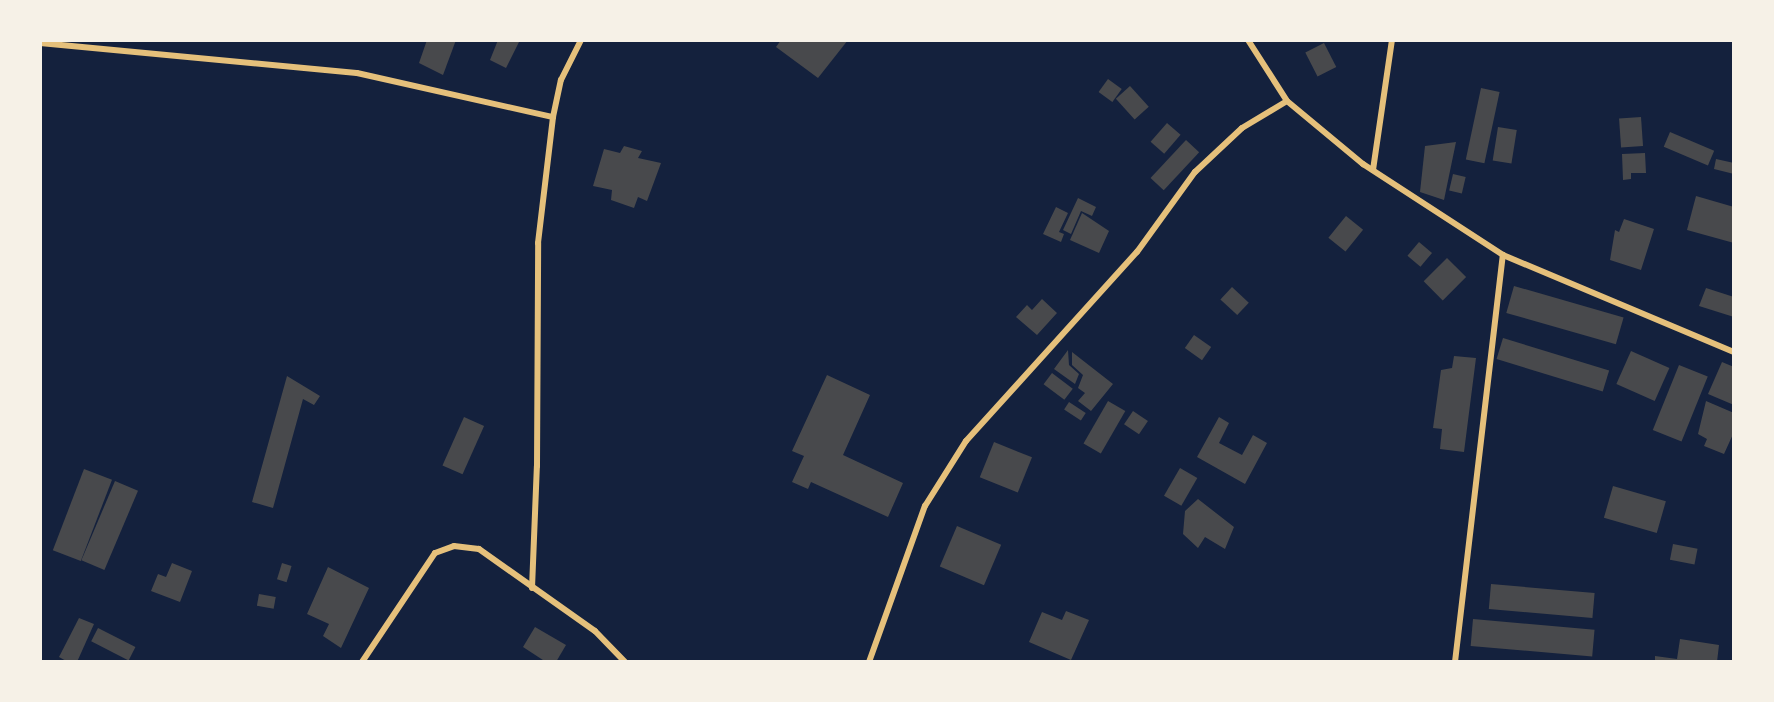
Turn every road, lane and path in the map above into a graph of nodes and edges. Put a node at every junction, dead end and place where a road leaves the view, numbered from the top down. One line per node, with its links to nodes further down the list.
1 (581, 40): 6 (street)
2 (1248, 40): 5 (street)
3 (1392, 40): 7 (street)
4 (40, 43): 6 (street)
5 (1287, 101): 7 (street); 13 (street)
6 (553, 117): 10 (street)
7 (1373, 171): 8 (street)
8 (1503, 255): 9 (street); 14 (street)
9 (1734, 352)
10 (532, 588): 11 (street); 12 (street)
11 (362, 662)
12 (625, 662)
13 (869, 662)
14 (1455, 662)

